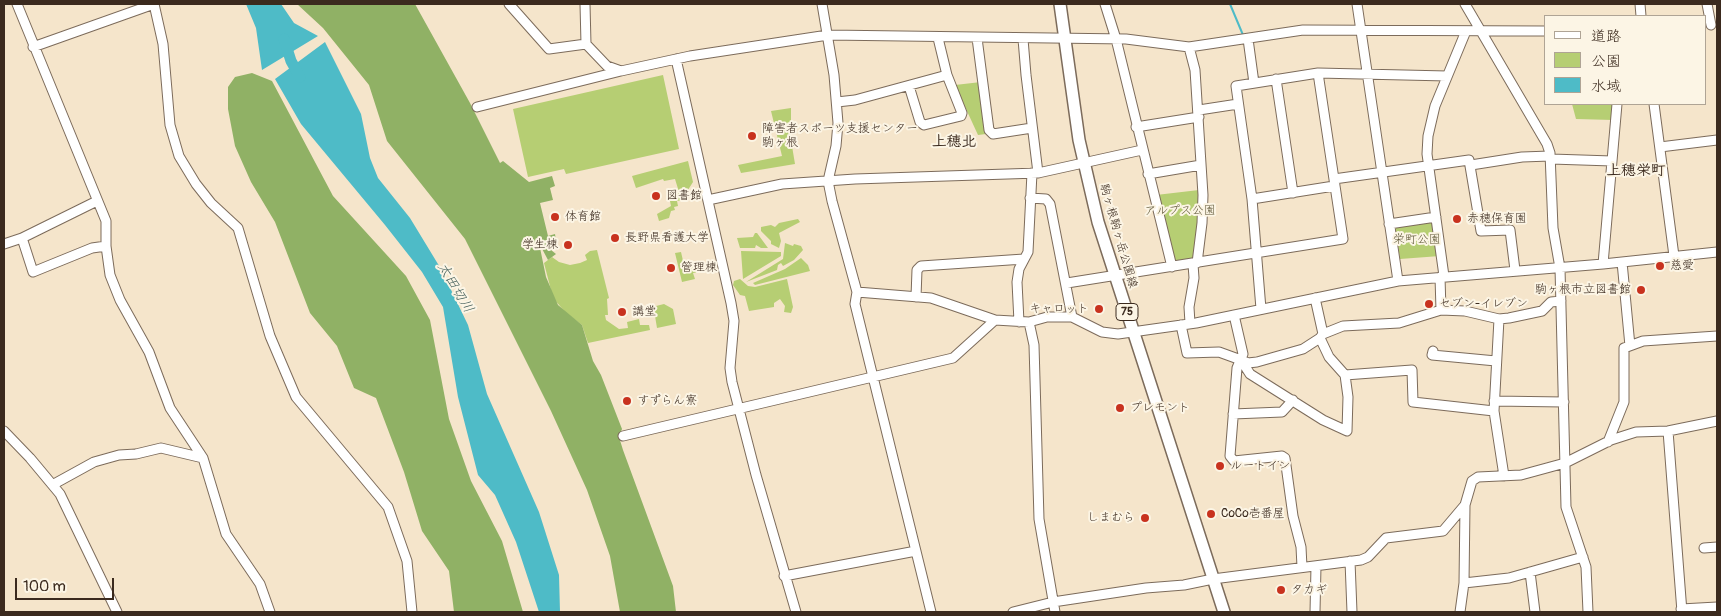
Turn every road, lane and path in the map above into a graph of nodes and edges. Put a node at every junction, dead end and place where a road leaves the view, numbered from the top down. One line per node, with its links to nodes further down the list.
1 (17, 4): 23 (street)
2 (509, 4): 22 (street)
3 (585, 4): 22 (street)
4 (822, 4): 15 (street)
5 (1060, 4): 19 (main road, 駒ヶ根駒ヶ岳公園線 / 75)
6 (1105, 4): 20 (street)
7 (1357, 4): 11 (street)
8 (1465, 4): 13 (street)
9 (1707, 4): 10 (street)
10 (1711, 25)
11 (1361, 29): 12 (street); 21 (street); 28 (street)
12 (1466, 30): 13 (street); 30 (street)
13 (1481, 30): 14 (street); 45 (street)
14 (1544, 31)
15 (828, 35): 16 (street); 25 (street); 34 (street)
16 (938, 38): 17 (street); 29 (street)
17 (977, 38): 18 (street); 41 (street)
18 (1023, 39): 19 (street); 41 (street)
19 (1064, 39): 20 (street); 46 (main road, 駒ヶ根駒ヶ岳公園線 / 75)
20 (1116, 39): 24 (street); 40 (street)
21 (1248, 39): 24 (street); 32 (street)
22 (586, 44): 26 (street)
23 (33, 47): 60 (street); 134 (street)
24 (1189, 47): 39 (street)
25 (676, 59): 26 (street); 59 (street)
26 (621, 70): 38 (street)
27 (1318, 73): 28 (street); 31 (street); 55 (street)
28 (1368, 74): 30 (street); 51 (street)
29 (947, 75): 33 (street); 33 (street)
30 (1447, 76): 50 (street)
31 (1276, 79): 32 (street); 56 (street)
32 (1254, 83): 35 (street)
33 (909, 86): 34 (street)
34 (837, 102): 54 (street)
35 (1238, 104): 39 (street); 58 (street)
36 (1617, 105): 47 (street)
37 (1654, 105): 43 (street)
38 (477, 107)
39 (1199, 114): 40 (street); 48 (street)
40 (1136, 127): 44 (street)
41 (1032, 128): 52 (street)
42 (1717, 140): 43 (street)
43 (1660, 147): 68 (street)
44 (1142, 150): 46 (street); 53 (street)
45 (1550, 157): 47 (street); 49 (street); 74 (street)
46 (1083, 162): 52 (street); 76 (main road, 駒ヶ根駒ヶ岳公園線 / 75)
47 (1612, 162): 72 (street)
48 (1201, 165): 53 (street); 71 (street)
49 (1471, 165): 50 (street); 75 (street)
50 (1429, 166): 51 (street); 61 (street)
51 (1381, 172): 55 (street); 62 (street)
52 (1035, 173): 54 (street); 57 (street)
53 (1148, 174): 73 (street)
54 (828, 181): 59 (street); 80 (street)
55 (1334, 183): 56 (street); 67 (street)
56 (1293, 193): 58 (street)
57 (1030, 198): 69 (street); 79 (street)
58 (1252, 199): 67 (street)
59 (708, 200): 105 (street)
60 (98, 201): 63 (street); 65 (street)
61 (1436, 216): 62 (street); 77 (street)
62 (1389, 224): 78 (street)
63 (22, 238): 64 (street); 65 (street)
64 (4, 244)
65 (106, 246): 113 (street)
66 (1717, 252): 68 (street)
67 (1256, 254): 71 (street); 84 (street)
68 (1674, 256): 70 (street)
69 (1024, 259): 81 (street); 90 (street)
70 (1622, 262): 72 (street); 96 (street)
71 (1195, 264): 73 (street); 92 (street)
72 (1603, 264): 74 (street)
73 (1172, 267): 76 (street)
74 (1560, 268): 75 (street); 83 (street)
75 (1514, 270): 77 (street)
76 (1115, 276): 79 (street); 93 (main road, 駒ヶ根駒ヶ岳公園線 / 75)
77 (1442, 277): 78 (street); 85 (street)
78 (1398, 281): 82 (street)
79 (1068, 283): 87 (street)
80 (857, 292): 81 (street); 101 (street)
81 (916, 297): 89 (street)
82 (1315, 298): 84 (street); 94 (street)
83 (1561, 301): 88 (street); 104 (street)
84 (1261, 309): 86 (street)
85 (1441, 310): 88 (street); 94 (street)
86 (1234, 315): 92 (street); 98 (street)
87 (1072, 317): 91 (street); 93 (street)
88 (1499, 319): 99 (street)
89 (996, 320): 90 (street); 101 (street)
90 (1019, 322): 91 (street)
91 (1029, 322): 129 (street)
92 (1185, 324): 93 (street); 98 (street)
93 (1133, 332): 127 (main road, 駒ヶ根駒ヶ岳公園線 / 75)
94 (1322, 336): 98 (street); 100 (street)
95 (1717, 336): 96 (street)
96 (1630, 346): 112 (street)
97 (1433, 351): 99 (street)
98 (1241, 360): 102 (street); 107 (street)
99 (1496, 361): 103 (street)
100 (1345, 375): 102 (street); 106 (street)
101 (872, 378): 105 (street); 120 (street)
102 (1293, 400): 107 (street)
103 (1494, 401): 104 (street); 106 (street)
104 (1564, 402): 114 (street)
105 (740, 409): 111 (street); 126 (street)
106 (1494, 411): 115 (street)
107 (1233, 414): 124 (street)
108 (1717, 421): 110 (street)
109 (4, 431): 116 (street)
110 (1668, 431): 112 (street); 131 (street)
111 (622, 436)
112 (1608, 442): 114 (street)
113 (203, 458): 116 (street); 133 (street)
114 (1565, 463): 115 (street); 121 (street)
115 (1504, 476): 117 (street)
116 (54, 484): 132 (street)
117 (1465, 505): 122 (street); 128 (street)
118 (1717, 547): 119 (street)
119 (1704, 548)
120 (916, 551): 126 (street); 136 (street)
121 (1583, 557): 125 (street); 144 (street)
122 (1350, 561): 123 (street); 141 (street)
123 (1316, 566): 124 (street); 140 (street)
124 (1302, 567): 127 (street)
125 (1530, 572): 128 (street); 143 (street)
126 (784, 576): 135 (street)
127 (1213, 579): 129 (street); 139 (main road, 駒ヶ根駒ヶ岳公園線 / 75)
128 (1464, 583): 142 (street)
129 (1052, 602): 137 (street); 138 (street)
130 (1717, 607): 131 (street)
131 (1682, 610)
132 (117, 612)
133 (270, 612)
134 (412, 612)
135 (796, 612)
136 (931, 612)
137 (1013, 612)
138 (1054, 612)
139 (1224, 612)
140 (1315, 612)
141 (1352, 612)
142 (1460, 612)
143 (1535, 612)
144 (1588, 612)

